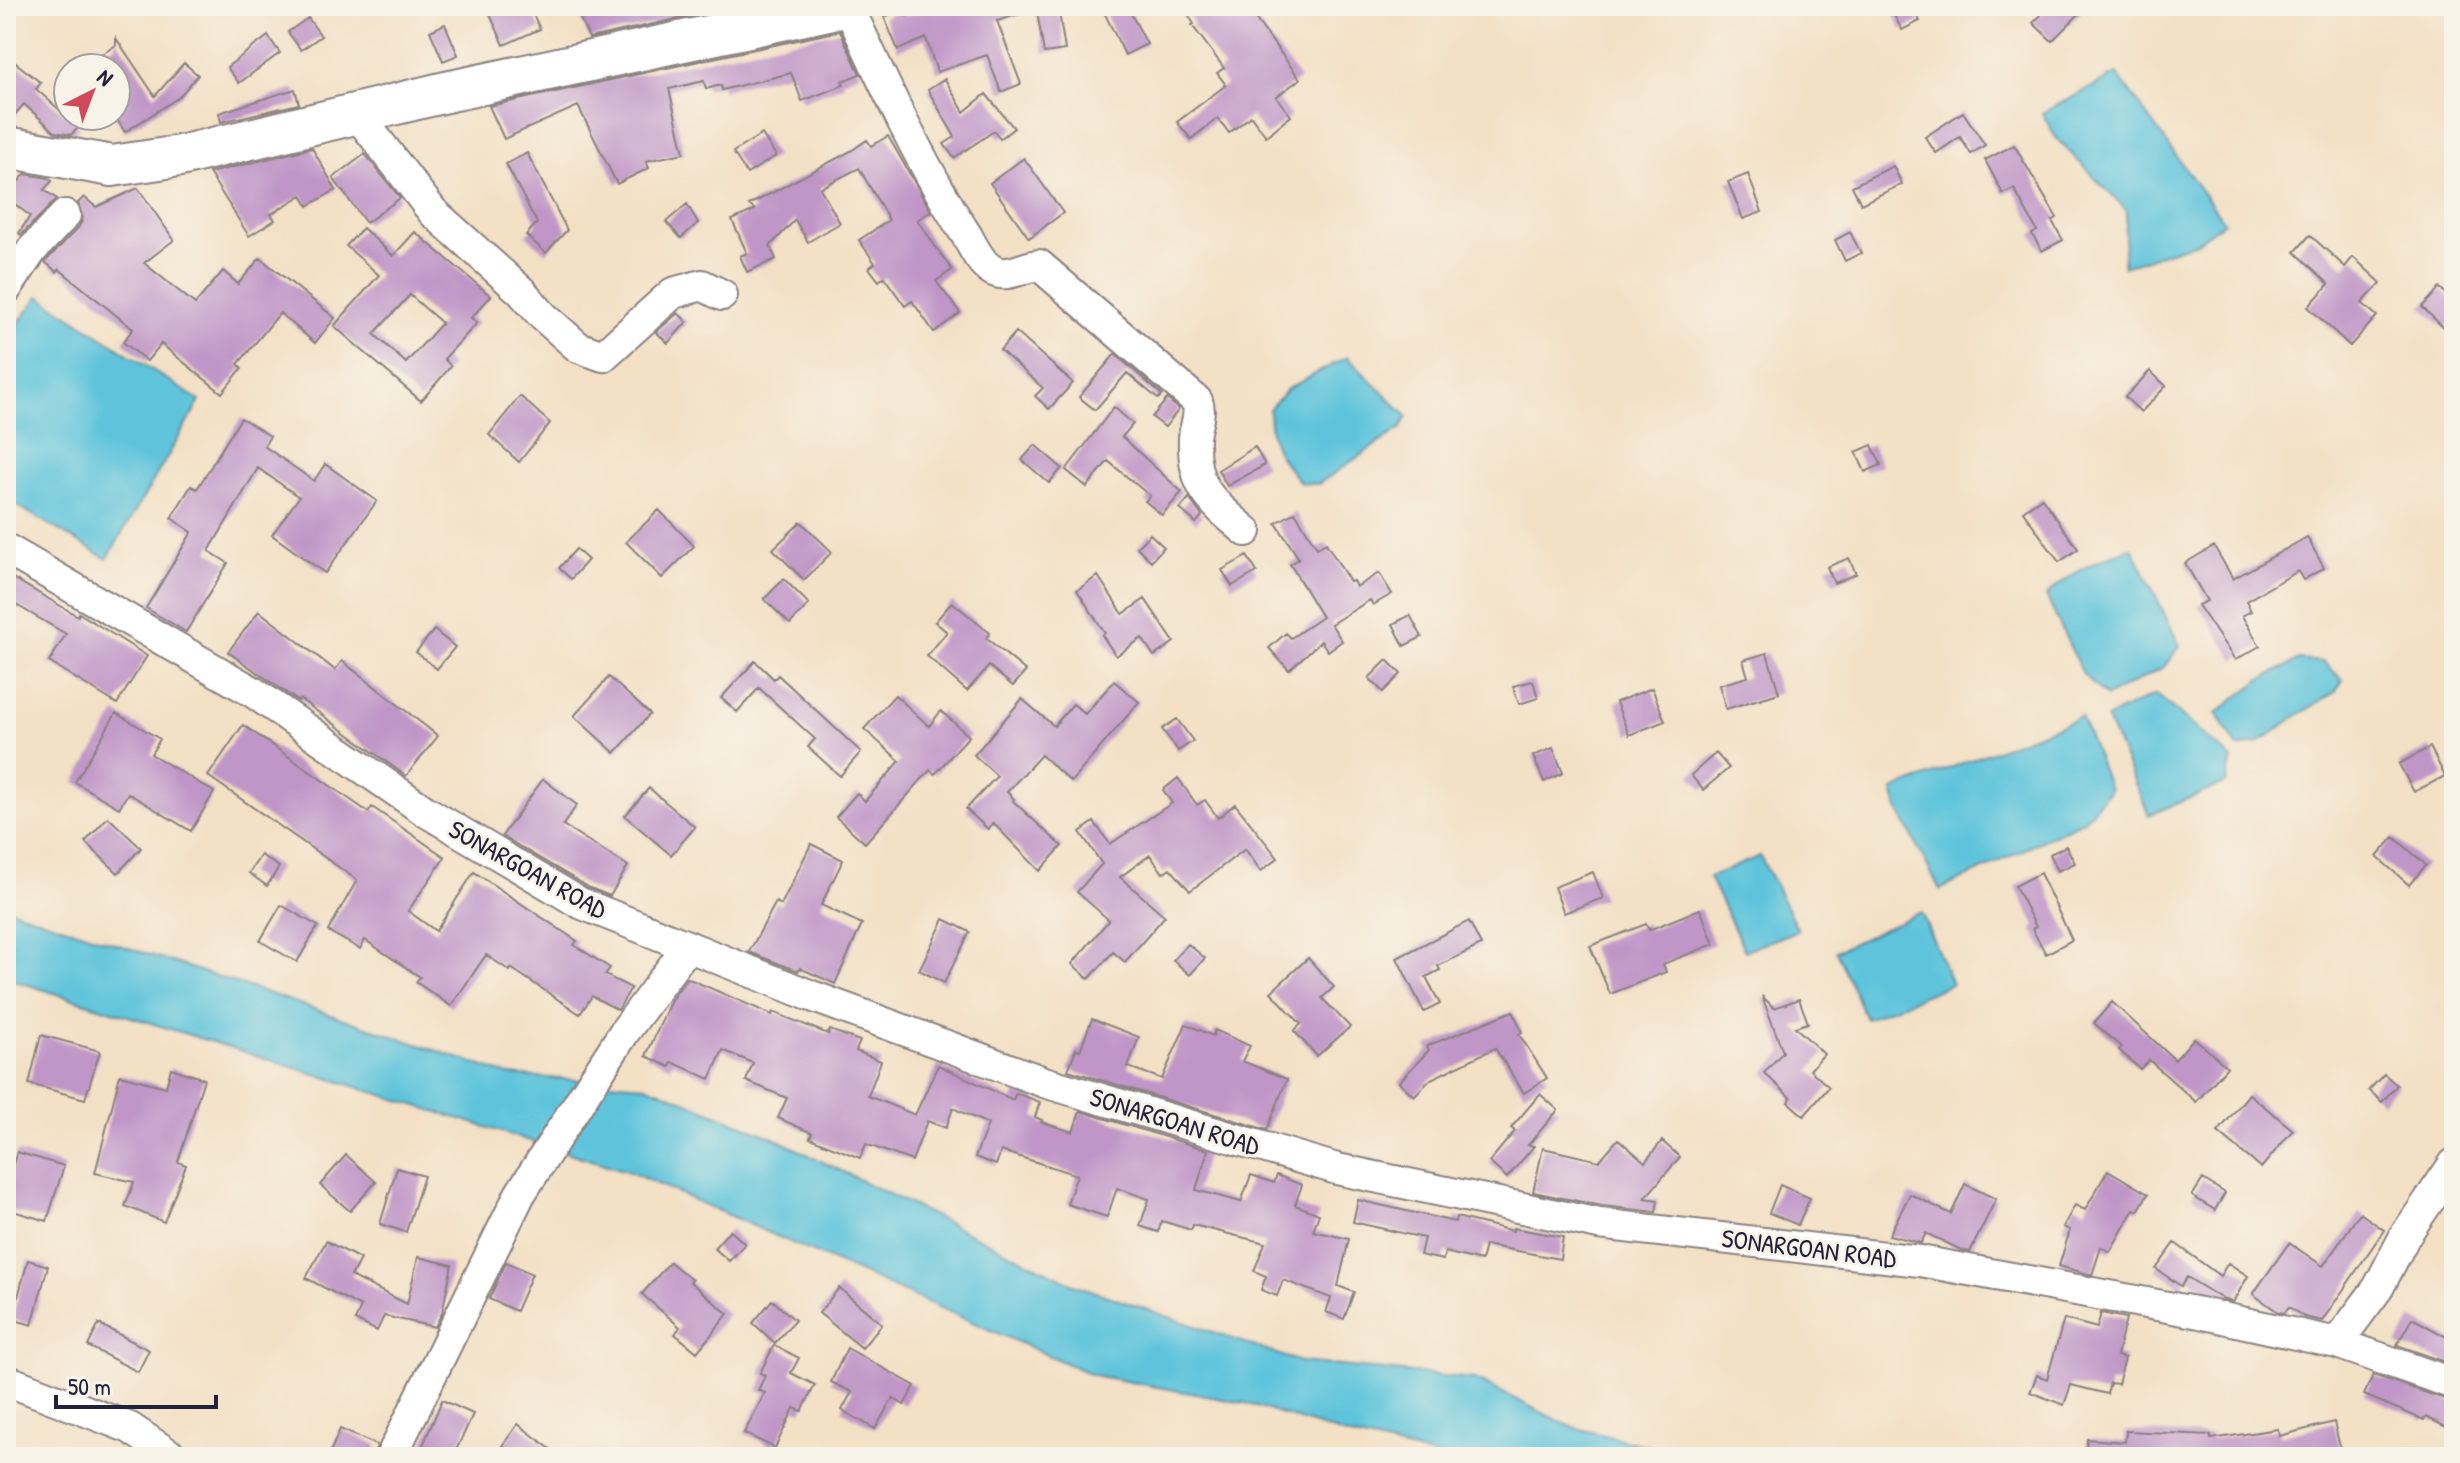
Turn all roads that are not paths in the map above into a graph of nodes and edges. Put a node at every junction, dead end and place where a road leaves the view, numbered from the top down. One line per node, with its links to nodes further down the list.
1 (848, 6): 2 (main road); 7 (street)
2 (357, 114): 3 (main road); 6 (street)
3 (6, 147)
4 (65, 215): 5 (street)
5 (6, 289)
6 (722, 295)
7 (1246, 531)
8 (6, 549): 9 (street, SONARGOAN ROAD)
9 (688, 946): 11 (street, SONARGOAN ROAD); 15 (street)
10 (2454, 1164): 11 (street)
11 (2337, 1343): 13 (street, SONARGOAN ROAD)
12 (6, 1380): 14 (street)
13 (2454, 1384)
14 (173, 1457)
15 (391, 1457)

